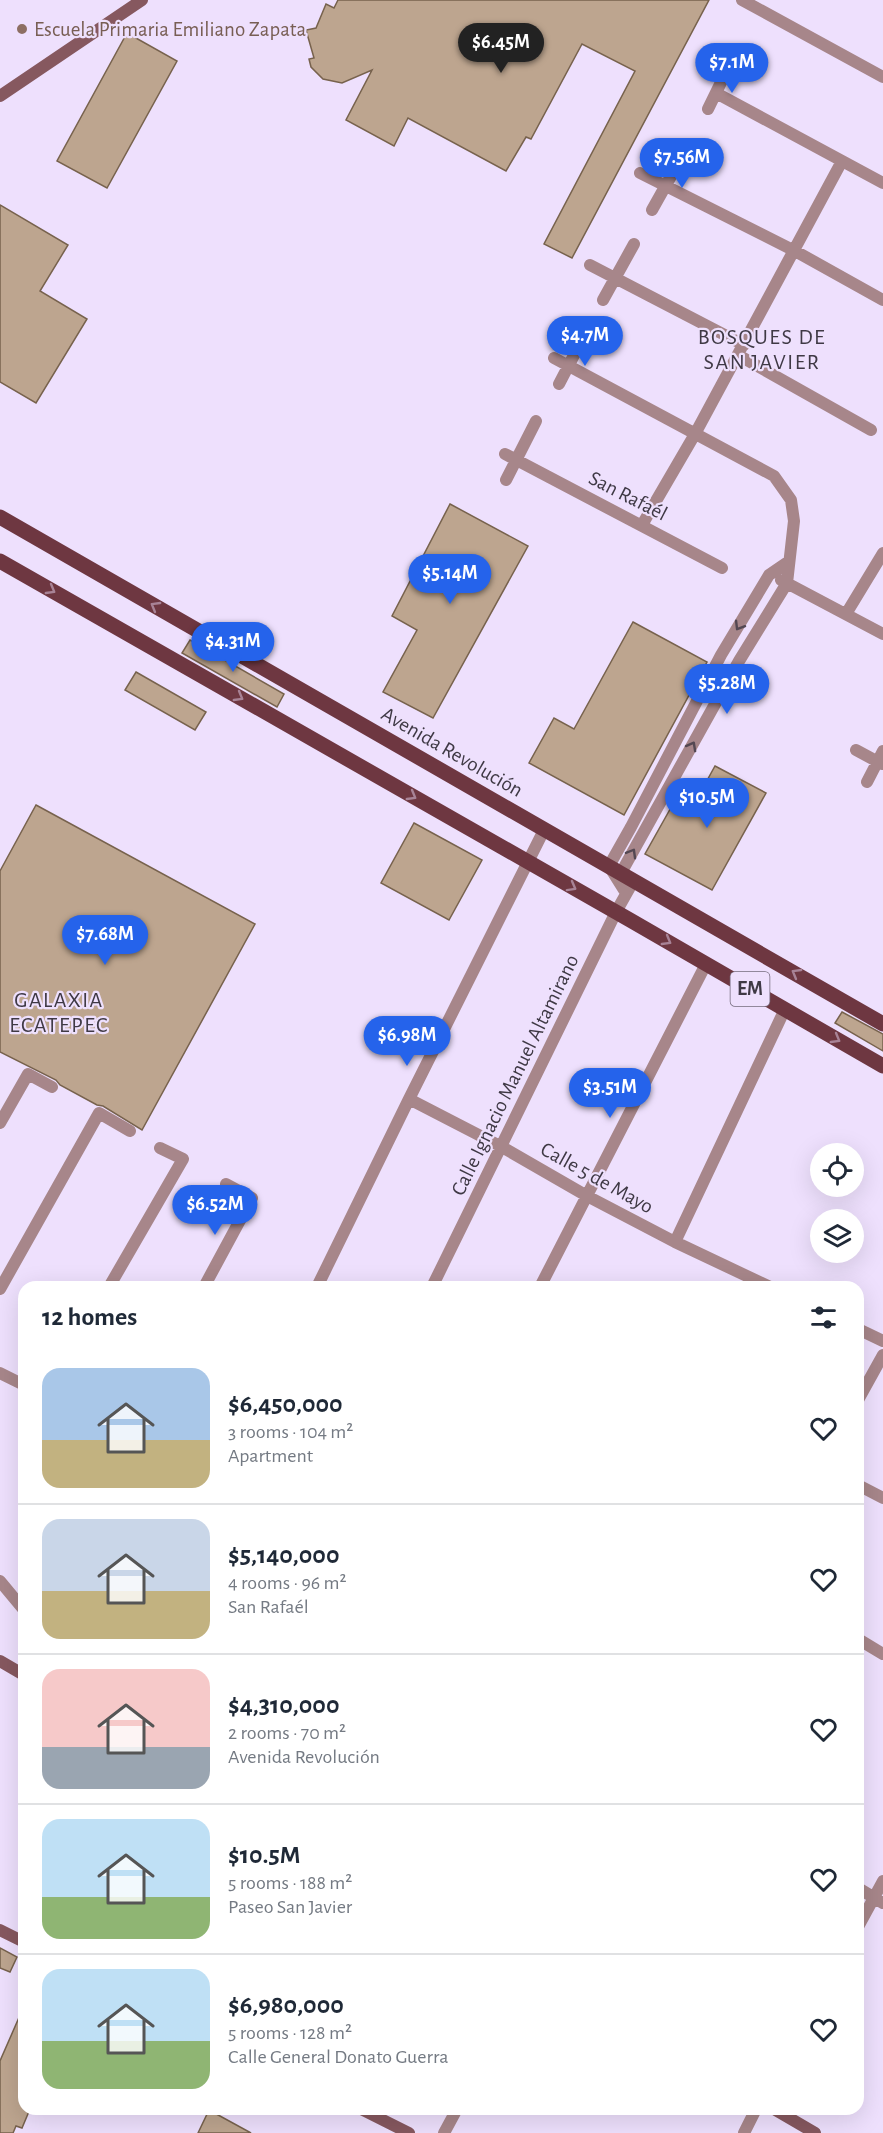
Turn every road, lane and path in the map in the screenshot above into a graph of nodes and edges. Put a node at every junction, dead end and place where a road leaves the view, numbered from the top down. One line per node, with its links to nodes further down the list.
1 (142, 0): 6 (main road)
2 (742, 0): 4 (street)
3 (729, 66): 5 (street)
4 (883, 77)
5 (716, 93): 7 (street); 9 (street)
6 (0, 96)
7 (708, 109)
8 (684, 153): 12 (street)
9 (842, 161): 11 (street); 15 (street)
10 (640, 173): 12 (street)
11 (883, 183)
12 (665, 187): 13 (street); 15 (street)
13 (652, 210)
14 (633, 244): 17 (street)
15 (795, 251): 19 (street); 21 (street)
16 (590, 265): 17 (street)
17 (615, 278): 18 (street); 21 (street)
18 (603, 300)
19 (883, 300)
20 (584, 336): 23 (street)
21 (741, 350): 26 (street); 27 (street)
22 (554, 358): 23 (street)
23 (568, 366): 24 (street); 27 (street)
24 (559, 384)
25 (536, 421): 28 (street)
26 (871, 429)
27 (695, 434): 31 (street); 34 (street)
28 (510, 457): 29 (street); 31 (street, San Rafaél)
29 (506, 480)
30 (0, 517): 45 (main road, Avenida Revolución / EM, one-way to 30)
31 (642, 525): 35 (street, San Rafaél)
32 (883, 553): 38 (street)
33 (0, 561): 46 (main road, EM, one-way to 46)
34 (788, 562): 36 (street); 37 (street)
35 (722, 568)
36 (769, 575): 37 (street); 40 (street, one-way to 40)
37 (787, 583): 38 (street); 41 (street)
38 (846, 614): 39 (street)
39 (883, 634)
40 (710, 675): 41 (street); 47 (street)
41 (727, 683): 47 (street, one-way to 41)
42 (856, 750): 43 (street)
43 (881, 759): 44 (street)
44 (867, 782)
45 (544, 830): 46 (street); 47 (main road, Avenida Revolución / EM)
46 (527, 862): 48 (main road, EM, one-way to 48); 54 (street)
47 (623, 878): 48 (street, Calle Ignacio Manuel Altamirano); 51 (main road, Avenida Revolución / EM, one-way to 47)
48 (616, 912): 49 (main road, EM, one-way to 49); 57 (street, Calle Ignacio Manuel Altamirano)
49 (706, 964): 50 (main road, EM); 60 (street)
50 (785, 1009): 52 (main road, EM, one-way to 52); 61 (street)
51 (883, 1024)
52 (883, 1066)
53 (52, 1087): 55 (street)
54 (409, 1099): 57 (street, Calle 5 de Mayo); 64 (street)
55 (0, 1123)
56 (130, 1131): 68 (street)
57 (502, 1147): 60 (street, Calle 5 de Mayo); 65 (street, Calle Ignacio Manuel Altamirano)
58 (160, 1148): 62 (street)
59 (226, 1184): 63 (street)
60 (587, 1196): 61 (street, Calle 5 de Mayo); 66 (street)
61 (675, 1242): 67 (street, Calle 5 de Mayo)
62 (112, 1281)
63 (207, 1281)
64 (320, 1281)
65 (435, 1281)
66 (543, 1281)
67 (757, 1281)
68 (0, 1290)
69 (864, 1332): 70 (street)
70 (883, 1341)
71 (883, 1355): 74 (street)
72 (0, 1373): 73 (street)
73 (18, 1382)
74 (864, 1389)
75 (864, 1488): 76 (street)
76 (883, 1498)
77 (0, 1581): 78 (street)
78 (18, 1604)
79 (864, 1643): 80 (street)
80 (883, 1654)
81 (2, 1666): 82 (main road)
82 (18, 1673)
83 (883, 1881): 85 (street)
84 (864, 1891): 85 (street)
85 (879, 1900): 86 (street)
86 (864, 1919)
87 (0, 1930): 88 (main road)
88 (18, 1939)
89 (373, 2115): 93 (main road)
90 (454, 2115): 94 (street)
91 (753, 2115): 95 (street)
92 (784, 2115): 96 (main road)
93 (409, 2133)
94 (444, 2133)
95 (744, 2133)
96 (815, 2133)

